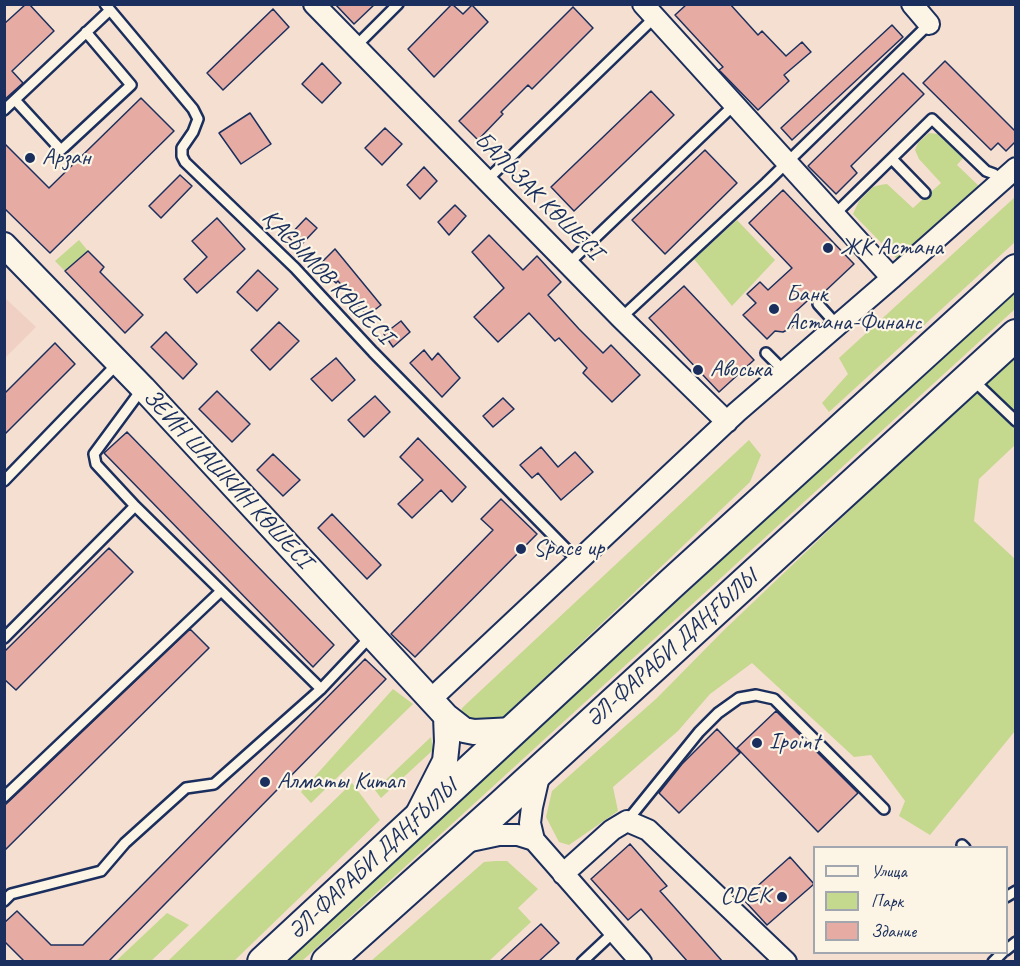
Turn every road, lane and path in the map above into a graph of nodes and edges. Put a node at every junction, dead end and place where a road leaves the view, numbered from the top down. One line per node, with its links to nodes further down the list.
1 (314, 4): 8 (street, БАЛЬЗАК КӨШЕСІ)
2 (398, 4): 8 (lane)
3 (912, 4): 6 (street)
4 (108, 7): 7 (lane); 35 (lane, ҚАСЫМОВ КӨШЕСІ)
5 (649, 11): 10 (street); 15 (lane)
6 (929, 24): 13 (lane)
7 (86, 32): 9 (lane); 9 (lane)
8 (355, 47): 15 (street, БАЛЬЗАК КӨШЕСІ)
9 (15, 100): 11 (lane)
10 (735, 104): 13 (street); 19 (lane)
11 (4, 110)
12 (892, 159): 14 (lane); 16 (lane); 17 (lane)
13 (787, 163): 17 (street); 23 (lane)
14 (1008, 175): 21 (street)
15 (487, 180): 19 (street, БАЛЬЗАК КӨШЕСІ)
16 (925, 194)
17 (835, 214): 21 (street)
18 (4, 245): 27 (street, ЗЕИН ШАШКИН КӨШЕСІ)
19 (569, 263): 23 (street, БАЛЬЗАК КӨШЕСІ)
20 (1016, 270): 41 (main road, ӘЛ-ФАРАБИ ДАҢҒЫЛЫ)
21 (892, 278): 24 (street)
22 (818, 304): 24 (lane)
23 (621, 318): 32 (street, БАЛЬЗАК КӨШЕСІ)
24 (837, 325): 28 (street)
25 (1016, 335): 29 (main road, ӘЛ-ФАРАБИ ДАҢҒЫЛЫ)
26 (766, 353): 28 (lane)
27 (118, 363): 30 (street, ЗЕИН ШАШКИН КӨШЕСІ); 33 (lane)
28 (784, 371): 32 (street)
29 (970, 377): 31 (lane); 42 (main road, ӘЛ-ФАРАБИ ДАҢҒЫЛЫ)
30 (143, 388): 34 (lane); 37 (street, ЗЕИН ШАШКИН КӨШЕСІ)
31 (1016, 421)
32 (727, 422): 35 (street)
33 (4, 481)
34 (135, 506): 36 (lane); 38 (lane)
35 (577, 560): 40 (street)
36 (221, 591): 39 (lane); 43 (lane)
37 (372, 635): 39 (lane); 40 (street, ЗЕИН ШАШКИН КӨШЕСІ)
38 (4, 638)
39 (321, 688): 50 (lane)
40 (438, 708): 41 (street, ЗЕИН ШАШКИН КӨШЕСІ); 45 (street)
41 (514, 730): 45 (main road, ӘЛ-ФАРАБИ ДАҢҒЫЛЫ)
42 (541, 769): 47 (street); 48 (main road, ӘЛ-ФАРАБИ ДАҢҒЫЛЫ)
43 (4, 797)
44 (884, 809): 46 (lane)
45 (416, 819): 52 (main road, ӘЛ-ФАРАБИ ДАҢҒЫЛЫ)
46 (627, 821): 49 (street); 56 (street)
47 (534, 840): 48 (street); 49 (street)
48 (455, 846): 53 (main road, ӘЛ-ФАРАБИ ДАҢҒЫЛЫ)
49 (563, 874): 51 (street)
50 (7, 894)
51 (614, 932): 54 (lane); 55 (street)
52 (263, 962)
53 (327, 962)
54 (582, 962)
55 (641, 962)
56 (786, 962)

